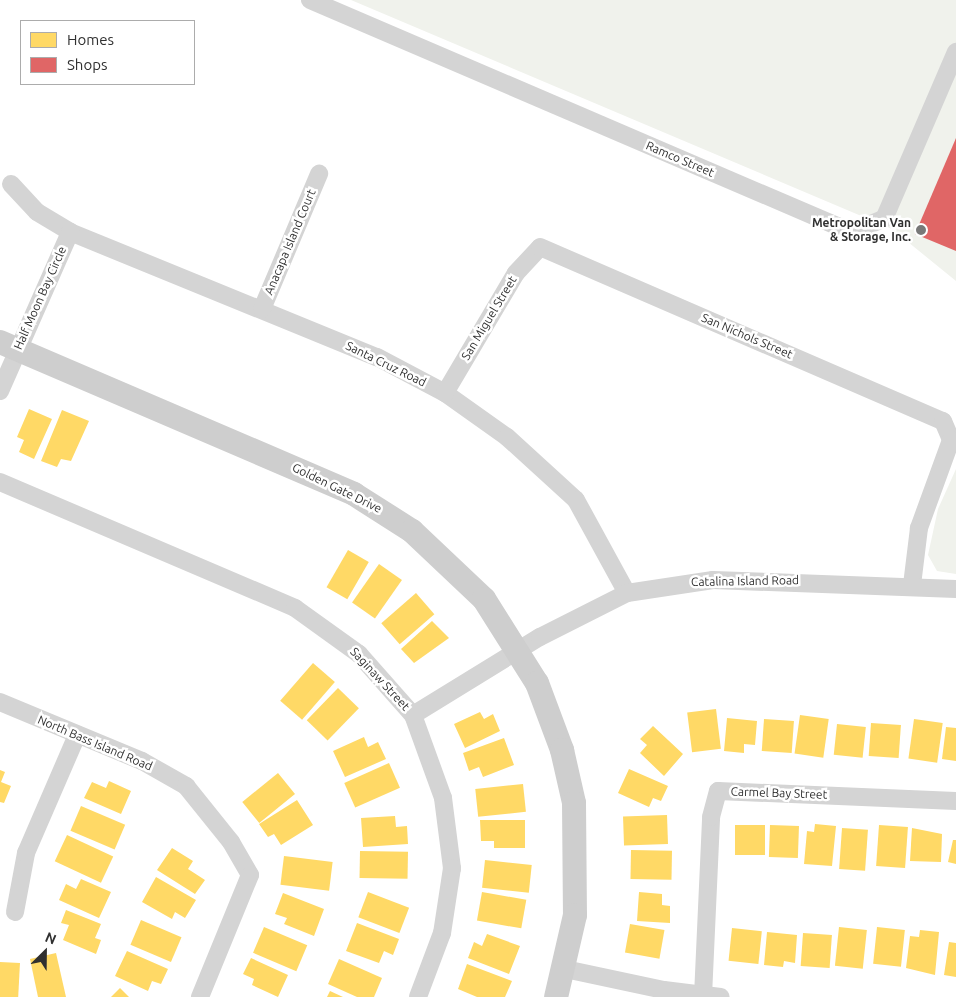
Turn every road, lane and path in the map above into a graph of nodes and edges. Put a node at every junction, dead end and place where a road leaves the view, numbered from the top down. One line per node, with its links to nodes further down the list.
1 (310, 0): 2 (street, Ramco Street)
2 (956, 52)
3 (319, 174): 7 (street, Anacapa Island Court)
4 (11, 184): 5 (street, Santa Cruz Road)
5 (70, 232): 7 (street, Santa Cruz Road); 8 (street, Half Moon Bay Circle)
6 (540, 247): 10 (street, San Miguel Street); 12 (street, San Nichols Street)
7 (262, 309): 10 (street, Santa Cruz Road)
8 (9, 346): 9 (street, Half Moon Bay Circle); 15 (street, Golden Gate Drive)
9 (0, 391)
10 (445, 393): 14 (street, Santa Cruz Road)
11 (0, 482): 17 (street, Saginaw Street)
12 (912, 584): 13 (street, Catalina Island Road); 14 (street, Catalina Island Road)
13 (956, 588)
14 (627, 593): 15 (street, Catalina Island Road)
15 (519, 650): 17 (street, Catalina Island Road); 21 (street, Golden Gate Drive)
16 (0, 702): 18 (street, North Bass Island Road)
17 (413, 714): 24 (street, Saginaw Street)
18 (76, 735): 20 (street); 23 (street, North Bass Island Road)
19 (956, 801): 22 (street, Carmel Bay Street)
20 (15, 912)
21 (565, 969): 22 (street); 25 (street, Golden Gate Drive)
22 (712, 996)
23 (200, 997)
24 (418, 997)
25 (556, 997)

